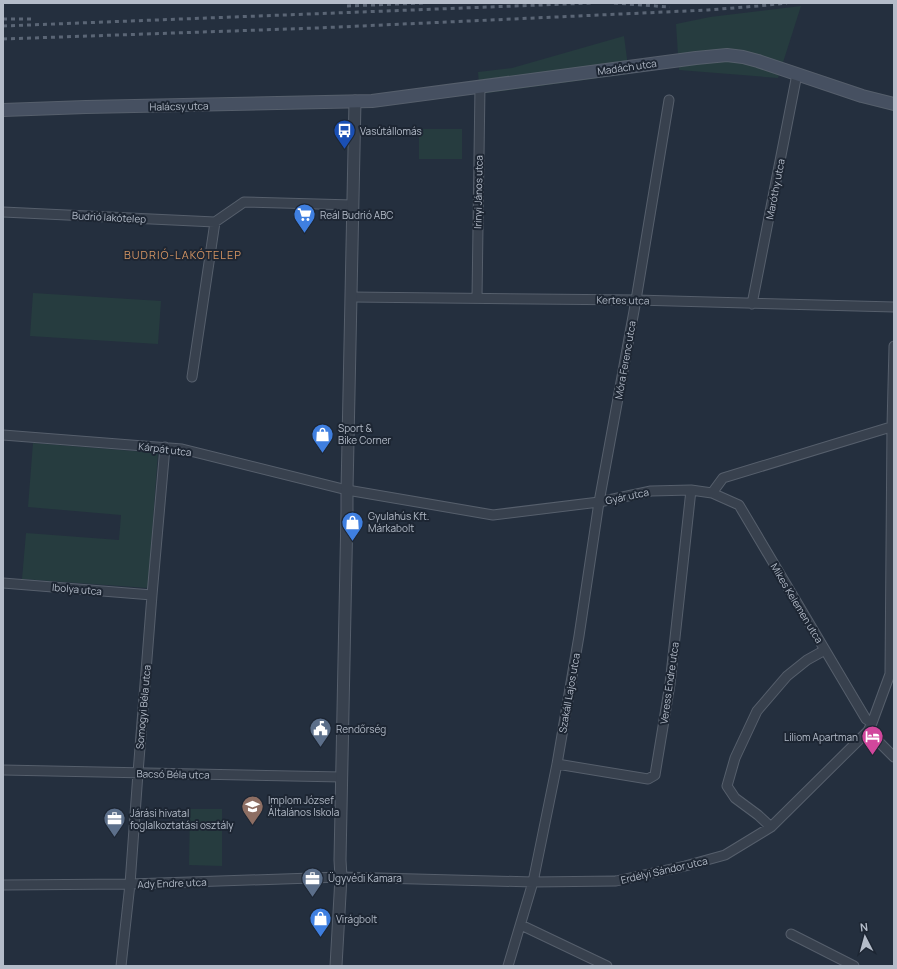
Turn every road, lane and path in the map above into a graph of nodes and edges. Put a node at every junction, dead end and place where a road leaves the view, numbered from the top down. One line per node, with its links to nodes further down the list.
1 (797, 74): 2 (main road, Madách utca); 5 (main road, Madách utca); 13 (street, Maróthy utca)
2 (480, 86): 4 (main road, Madách utca); 11 (street, Irinyi János utca)
3 (669, 100): 12 (street, Móra Ferenc utca)
4 (355, 101): 6 (main road, Halácsy utca); 7 (street)
5 (894, 104)
6 (3, 110)
7 (353, 205): 9 (street); 10 (street)
8 (3, 212): 9 (street, Budrió lakótelep)
9 (215, 222): 16 (street)
10 (352, 297): 11 (street, Kertes utca); 20 (street)
11 (477, 298): 12 (street, Kertes utca)
12 (636, 300): 13 (street, Kertes utca); 23 (street, Móra Ferenc utca)
13 (752, 304): 14 (street, Kertes utca)
14 (894, 307)
15 (894, 346): 17 (street)
16 (192, 377)
17 (893, 426): 22 (street); 27 (street)
18 (3, 435): 19 (street, Kárpát utca)
19 (165, 447): 20 (street, Kárpát utca); 25 (street, Somogyi Béla utca)
20 (347, 490): 23 (street, Gyár utca); 33 (street)
21 (691, 490): 22 (street, Gyár utca); 23 (street, Gyár utca); 30 (street, Veress Endre utca)
22 (712, 493): 26 (street, Mikes Kelemen utca)
23 (599, 502): 30 (street, Szakáll Lajos utca)
24 (3, 583): 25 (street, Ibolya utca)
25 (152, 595): 32 (street, Somogyi Béla utca)
26 (825, 650): 28 (street, Mikes Kelemen utca); 34 (street)
27 (892, 672): 28 (street)
28 (870, 727): 29 (street, Mikes Kelemen utca); 34 (street, Erdélyi Sándor utca)
29 (894, 757)
30 (557, 764): 36 (street, Szakáll Lajos utca)
31 (3, 770): 32 (street, Bacsó Béla utca)
32 (138, 773): 33 (street, Bacsó Béla utca); 37 (street, Somogyi Béla utca)
33 (342, 777): 35 (street)
34 (770, 827): 36 (street, Erdélyi Sándor utca)
35 (341, 877): 36 (street, Erdélyi Sándor utca); 37 (street, Ady Endre utca); 42 (street)
36 (534, 882): 39 (street, Szakáll Lajos utca)
37 (130, 884): 38 (street, Ady Endre utca); 41 (street, Somogyi Béla utca)
38 (3, 885)
39 (521, 925): 43 (street, Szakáll Lajos utca); 44 (street)
40 (791, 934): 45 (street)
41 (121, 966)
42 (336, 966)
43 (508, 966)
44 (607, 966)
45 (854, 966)

